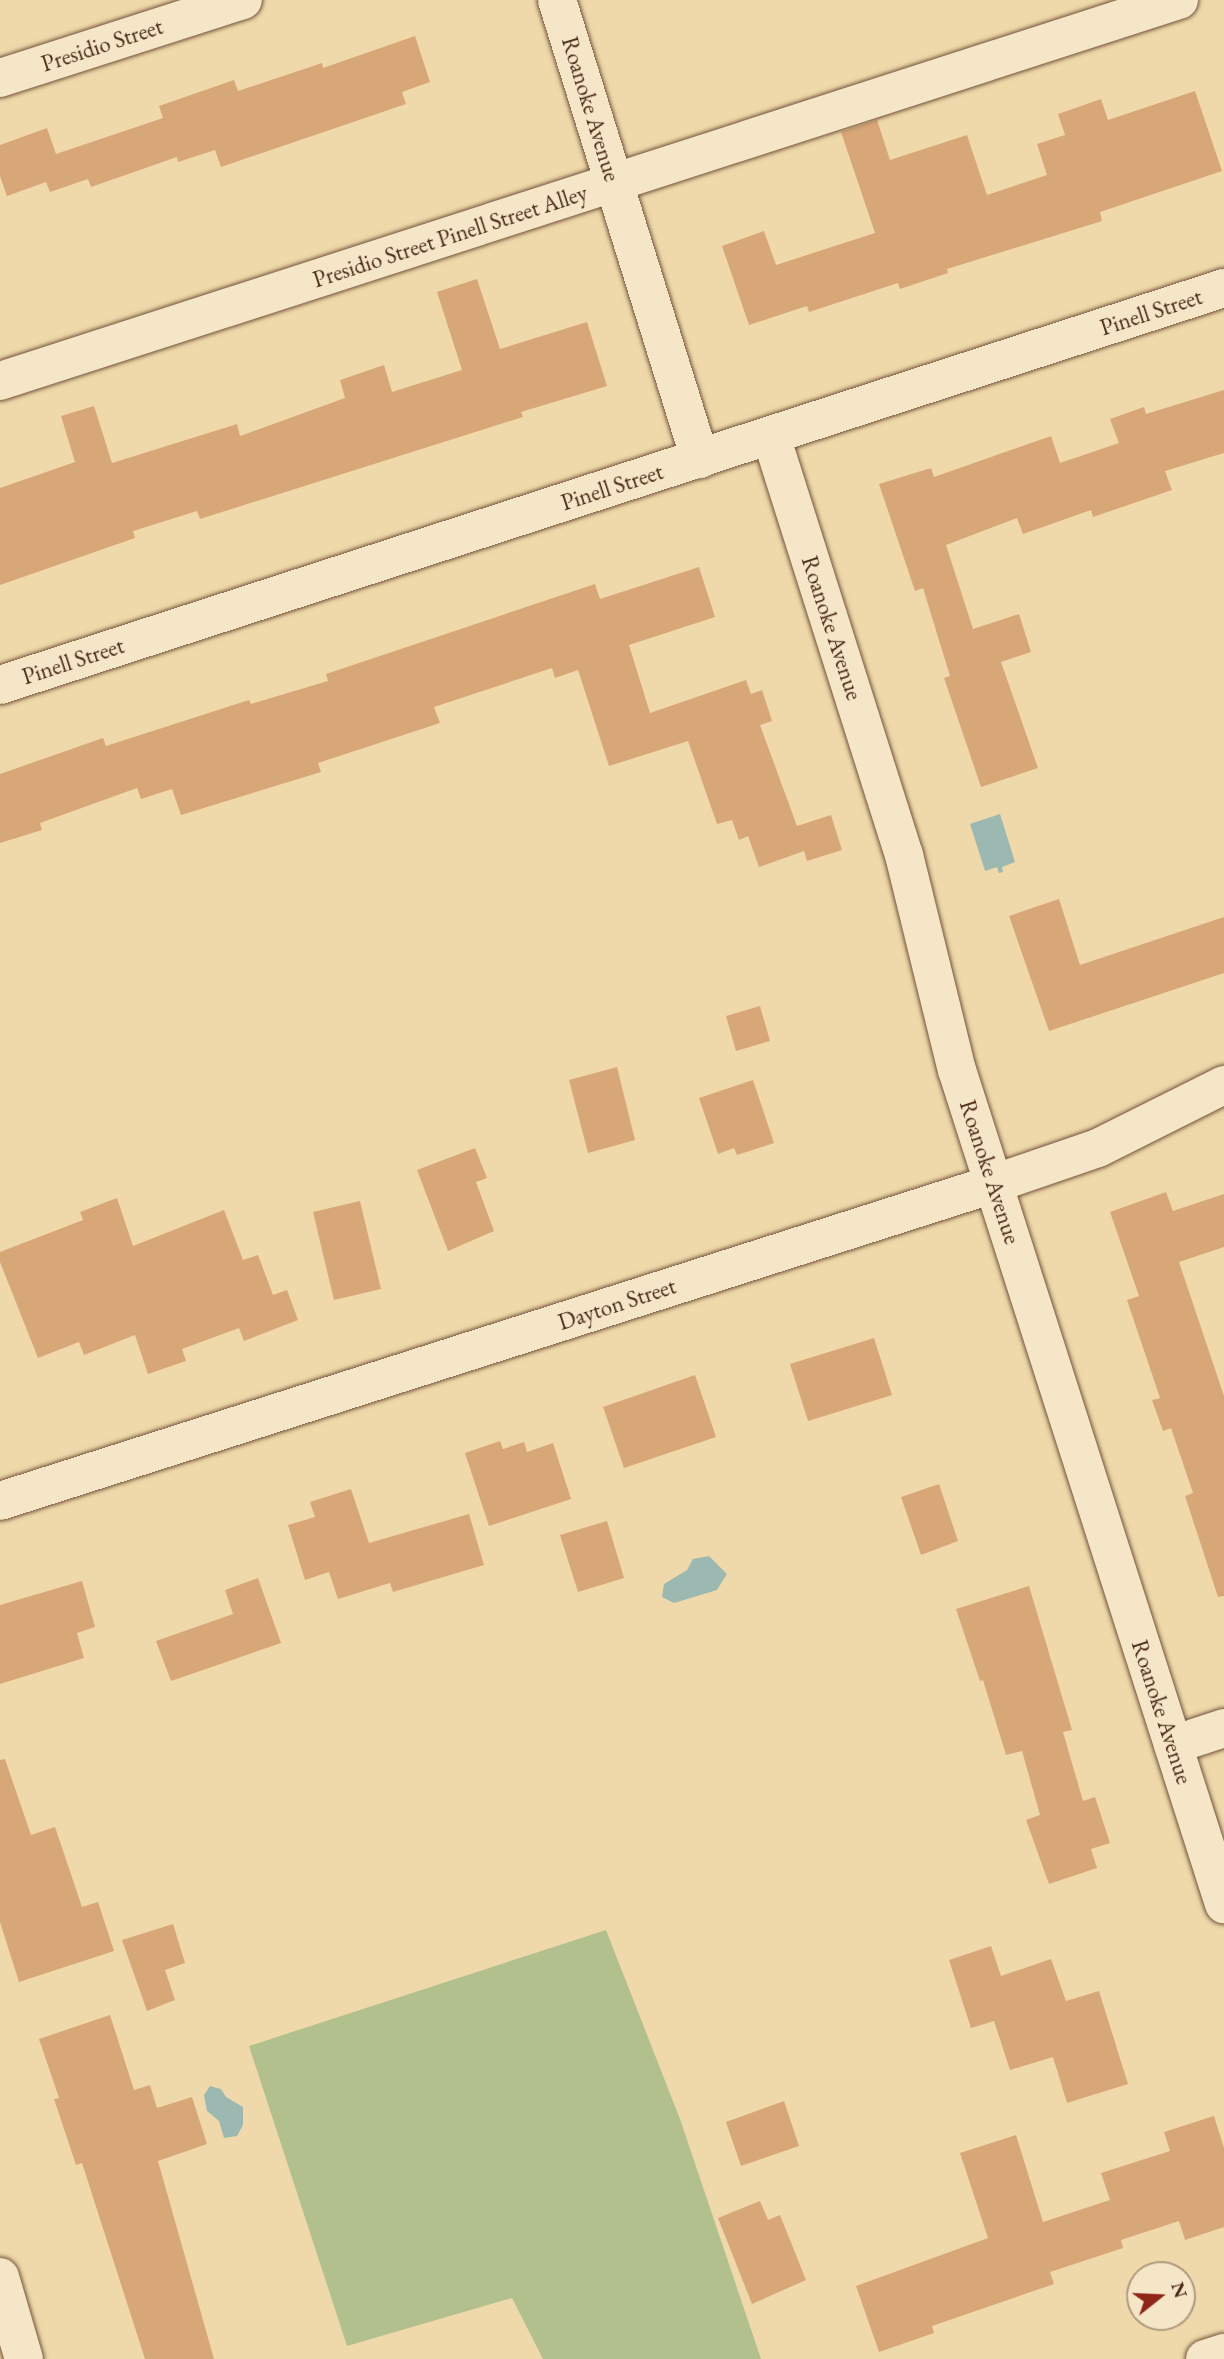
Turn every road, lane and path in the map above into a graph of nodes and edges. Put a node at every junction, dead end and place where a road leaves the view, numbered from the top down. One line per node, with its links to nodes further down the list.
1 (243, 0): 4 (street, Presidio Street)
2 (557, 0): 5 (street, Roanoke Avenue)
3 (1179, 0): 5 (street, Presidio Street Pinell Street Alley)
4 (0, 78)
5 (614, 183): 7 (street, Presidio Street Pinell Street Alley); 9 (street, Roanoke Avenue)
6 (1224, 288): 8 (street, Pinell Street)
7 (0, 381)
8 (771, 436): 9 (street, Pinell Street); 12 (street, Roanoke Avenue)
9 (700, 459): 10 (street, Pinell Street)
10 (0, 685)
11 (1224, 1085): 12 (street, Dayton Street)
12 (993, 1184): 13 (street, Dayton Street); 15 (street, Roanoke Avenue)
13 (0, 1501)
14 (1224, 1728): 15 (street)
15 (1173, 1745): 16 (street, Roanoke Avenue)
16 (1224, 1904)
17 (0, 2277): 19 (street)
18 (1224, 2353): 20 (street)
19 (24, 2359)
20 (1205, 2359)

